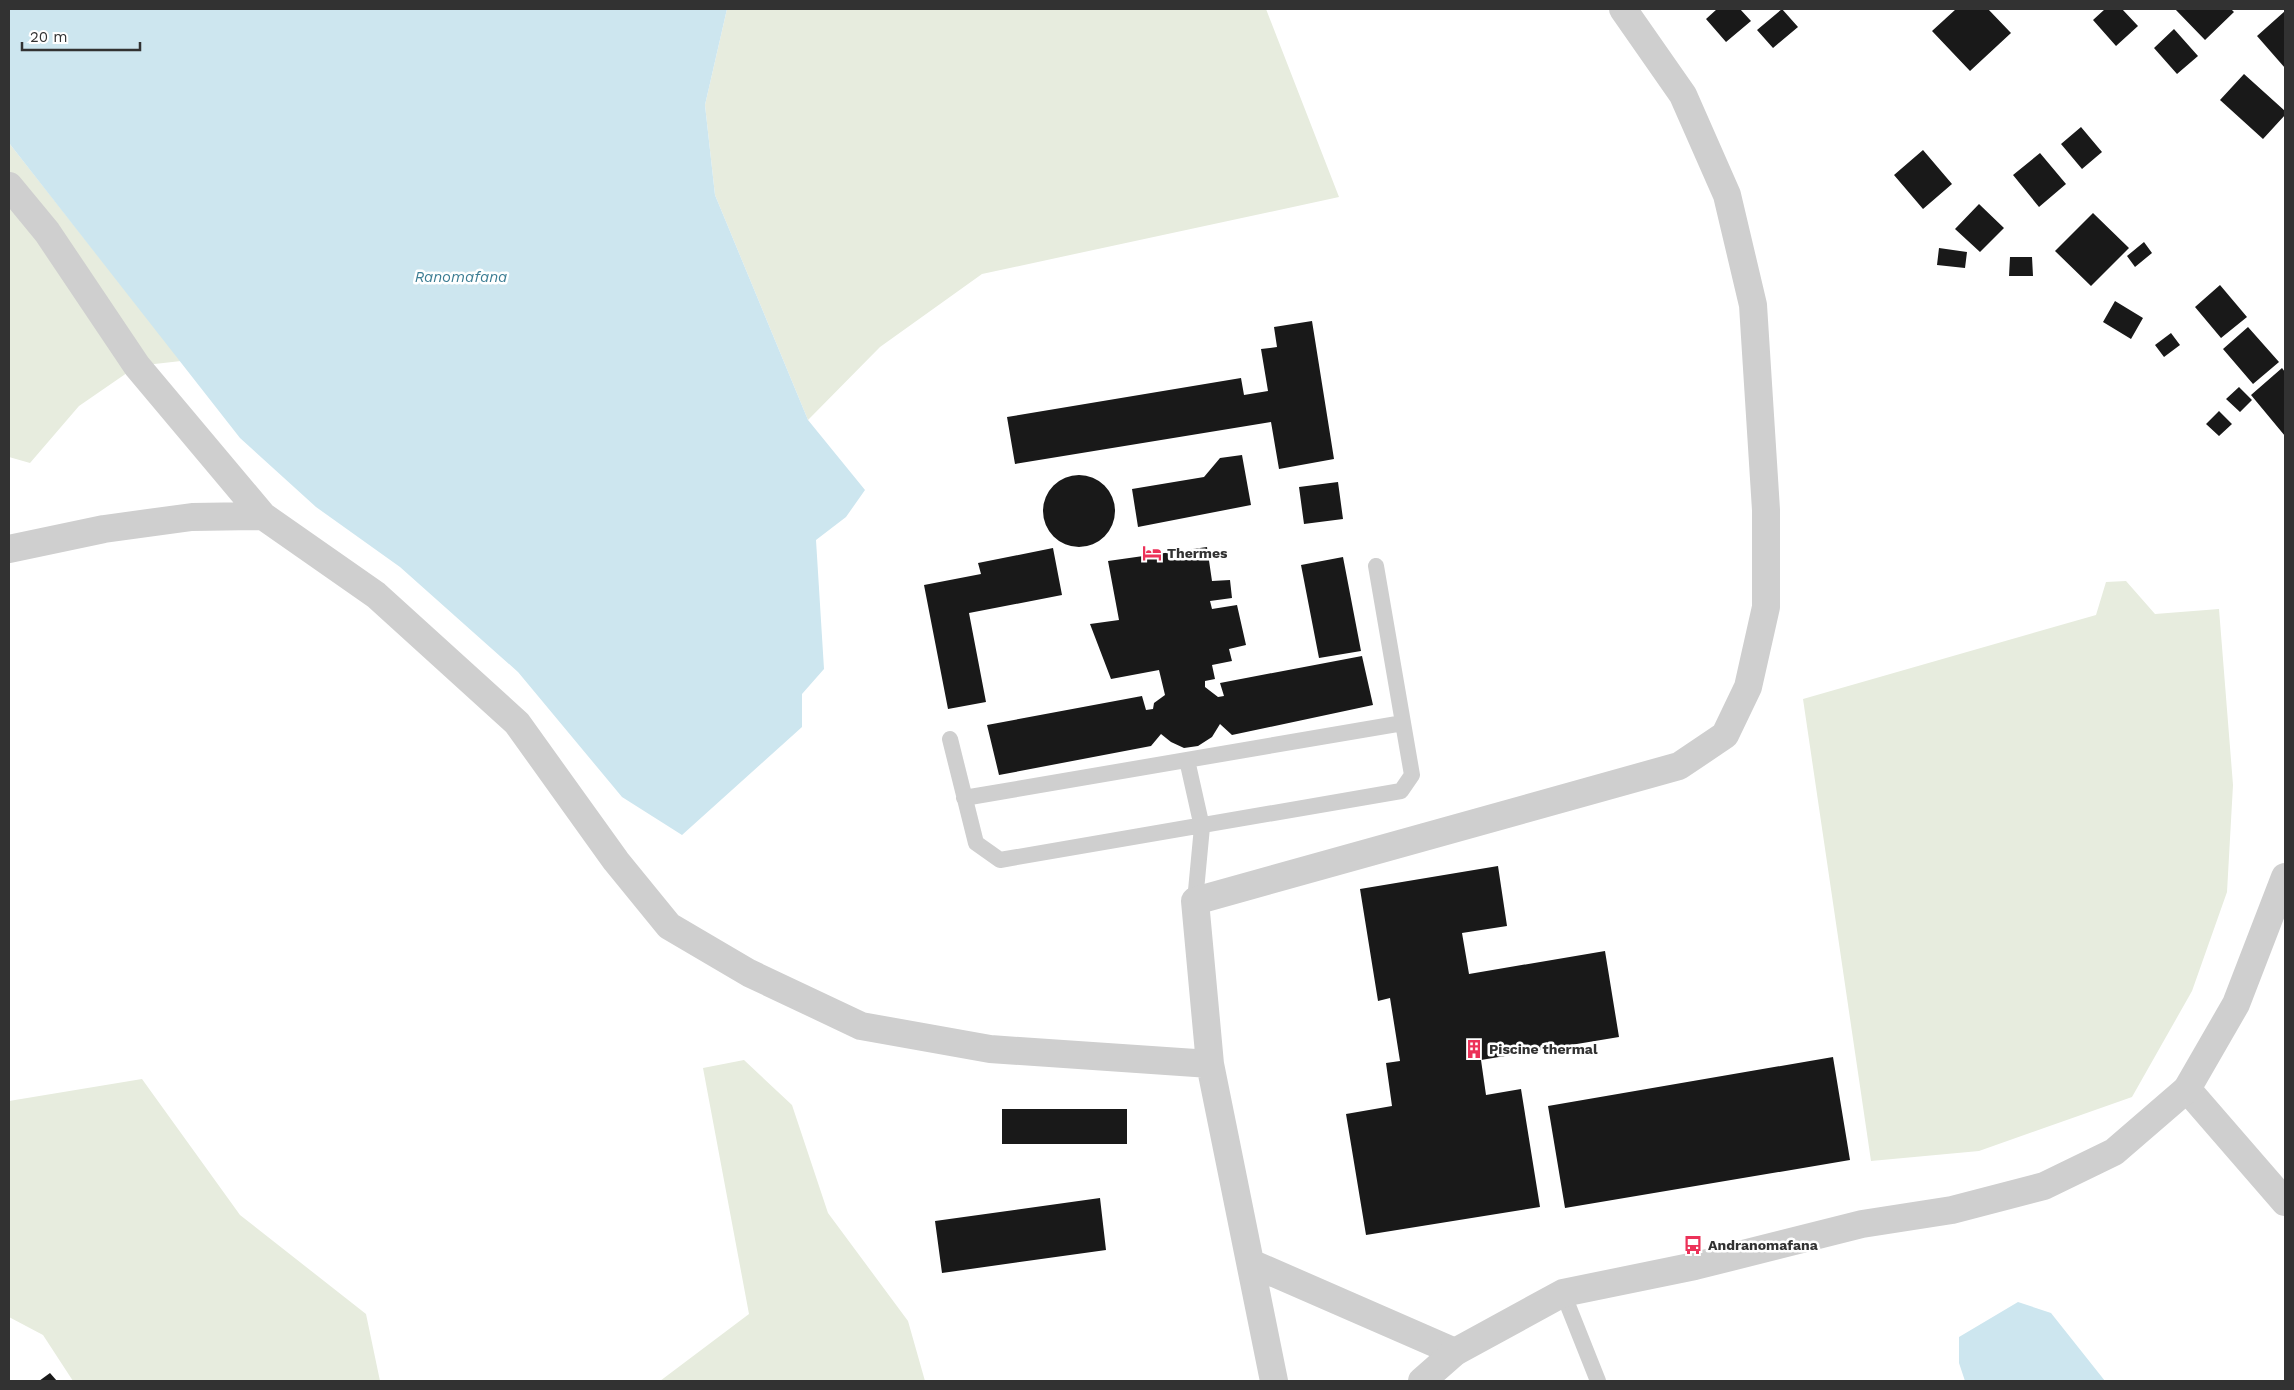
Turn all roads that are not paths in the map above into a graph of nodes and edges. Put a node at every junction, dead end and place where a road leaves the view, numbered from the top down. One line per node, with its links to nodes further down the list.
1 (1624, 9): 12 (street)
2 (9, 186): 3 (street)
3 (263, 516): 4 (street); 13 (street)
4 (9, 549)
5 (1376, 566): 6 (lane)
6 (1403, 723): 8 (lane); 10 (lane)
7 (950, 739): 9 (lane)
8 (1187, 760): 9 (lane); 10 (lane)
9 (964, 798): 10 (lane)
10 (1202, 826): 12 (lane)
11 (2285, 877): 14 (street)
12 (1194, 901): 13 (street)
13 (1210, 1064): 16 (street)
14 (2187, 1089): 15 (street); 17 (street)
15 (2285, 1202)
16 (1251, 1263): 18 (street); 19 (street)
17 (1562, 1293): 18 (street); 21 (lane)
18 (1455, 1352): 20 (street)
19 (1274, 1381)
20 (1422, 1381)
21 (1598, 1381)

